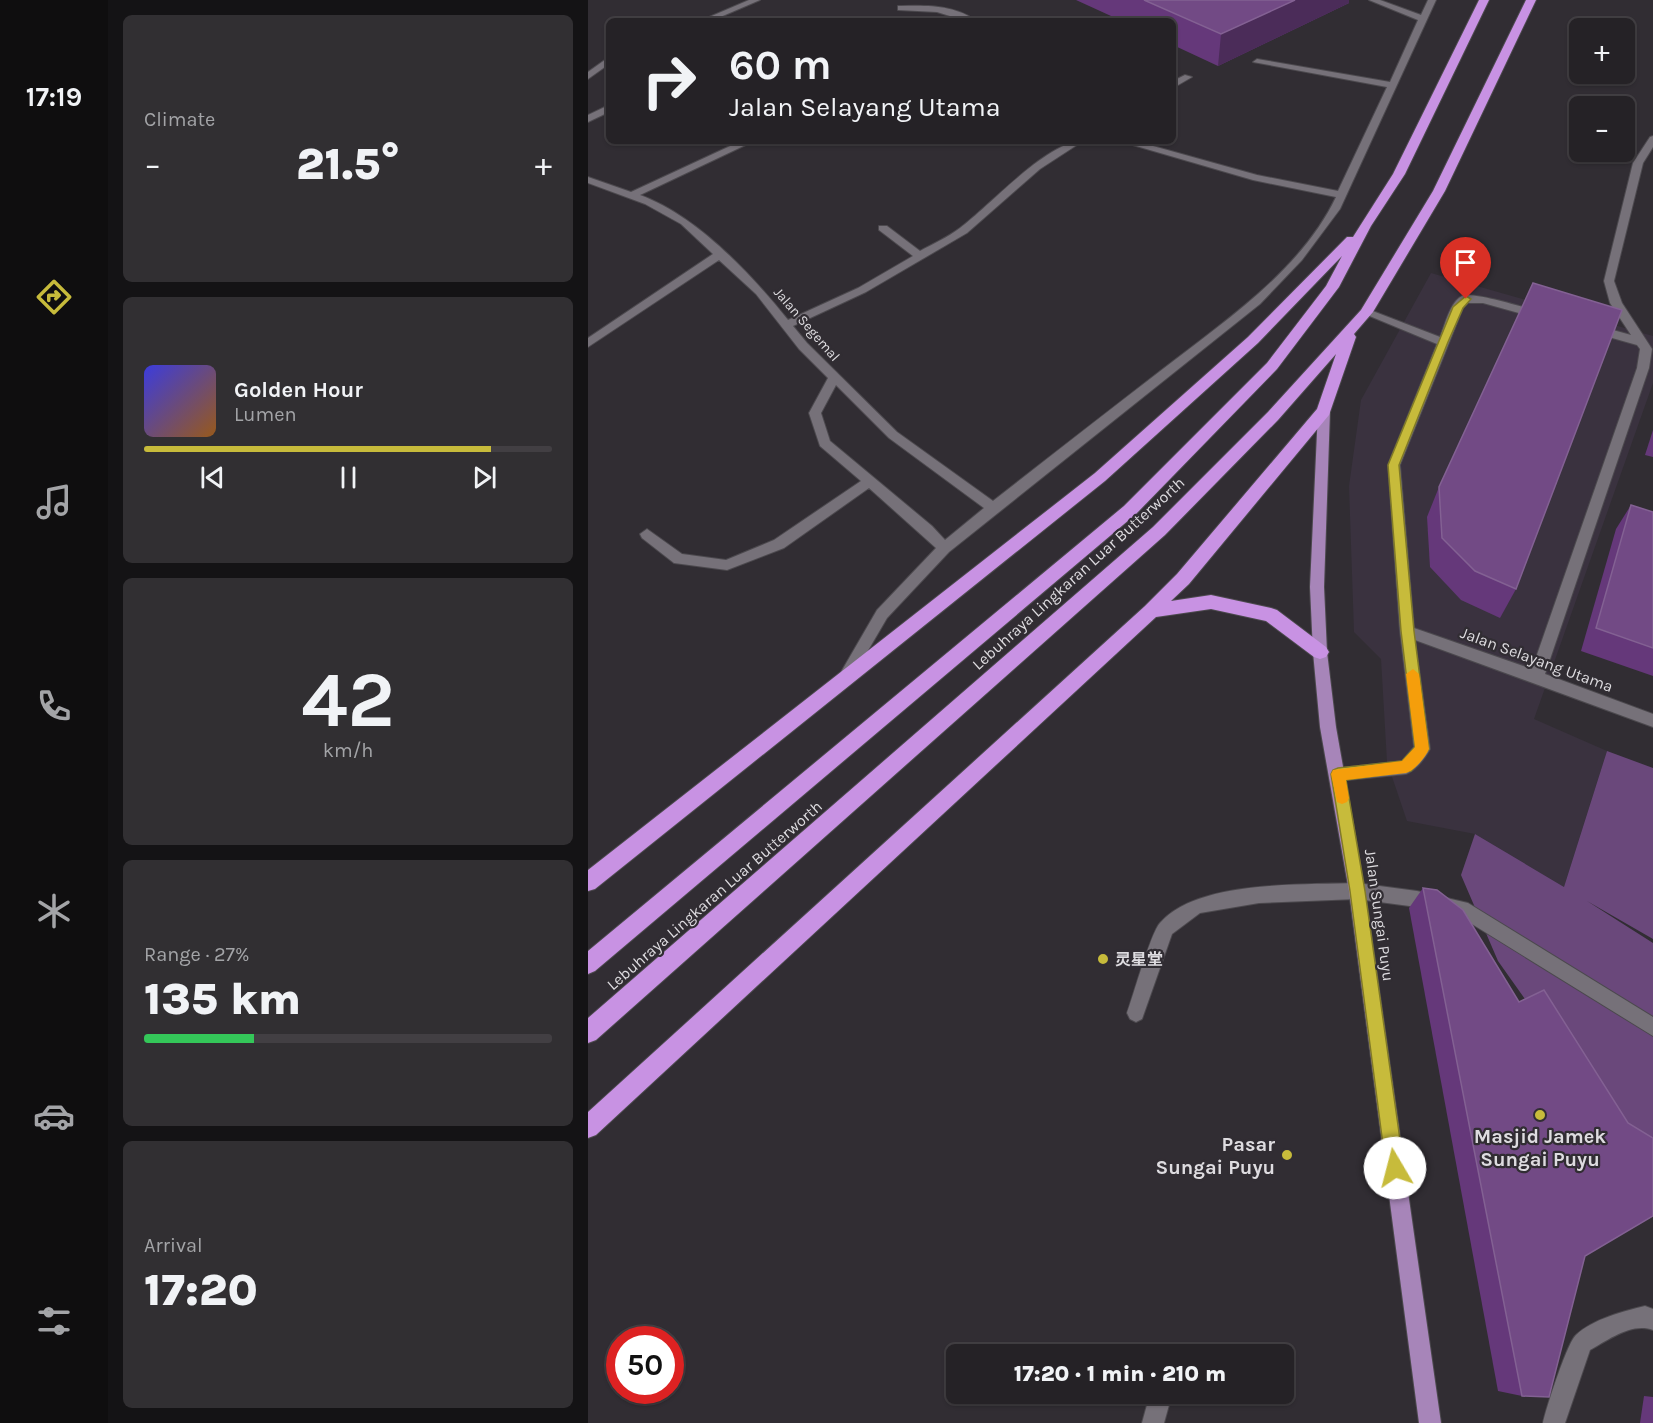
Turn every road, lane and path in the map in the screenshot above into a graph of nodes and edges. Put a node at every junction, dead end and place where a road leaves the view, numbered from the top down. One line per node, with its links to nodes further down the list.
1 (756, 0): 7 (street)
2 (1373, 0): 9 (street)
3 (1431, 0): 9 (street)
4 (1484, 0): 25 (highway, Lebuhraya Lingkaran Luar Butterworth)
5 (1531, 0): 29 (highway, Lebuhraya Lingkaran Luar Butterworth)
6 (900, 8): 8 (street)
7 (711, 18)
8 (965, 18)
9 (1423, 19): 15 (street)
10 (606, 62): 12 (street)
11 (1257, 62): 15 (street)
12 (588, 76)
13 (1188, 77): 14 (street)
14 (1176, 83)
15 (1392, 85): 23 (street)
16 (606, 109): 17 (street)
17 (590, 116)
18 (1653, 139): 35 (street)
19 (743, 144): 24 (street)
20 (1070, 144): 28 (street)
21 (1135, 144): 23 (street)
22 (588, 180): 24 (street, Jalan Segemal)
23 (1342, 195): 40 (street)
24 (631, 196): 27 (street, Jalan Segemal)
25 (1365, 226): 47 (highway); 52 (highway, Lebuhraya Lingkaran Luar Butterworth)
26 (883, 228): 28 (street)
27 (720, 254): 31 (street, Jalan Segemal); 36 (street)
28 (921, 257): 31 (street)
29 (1366, 312): 33 (highway, Lebuhraya Lingkaran Luar Butterworth); 34 (street)
30 (1551, 318): 34 (street)
31 (787, 325): 37 (street, Jalan Segemal)
32 (1585, 327): 35 (street)
33 (1352, 329): 38 (highway); 55 (highway, Lebuhraya Lingkaran Luar Butterworth)
34 (1443, 342): 44 (street)
35 (1641, 342): 46 (street)
36 (588, 343)
37 (834, 378): 39 (street); 40 (street, Jalan Segemal)
38 (1324, 411): 43 (highway); 45 (main road, Jalan Sungai Puyu)
39 (869, 482): 41 (street); 42 (street)
40 (993, 508): 42 (street)
41 (647, 534)
42 (944, 548): 47 (street)
43 (1151, 611): 45 (highway); 56 (highway)
44 (1407, 631): 46 (street, Jalan Selayang Utama); 49 (street)
45 (1320, 652): 49 (main road, Jalan Sungai Puyu)
46 (1537, 676): 48 (street, Jalan Selayang Utama)
47 (842, 681): 50 (highway)
48 (1653, 721)
49 (1338, 774): 51 (main road, Jalan Sungai Puyu)
50 (588, 882)
51 (1357, 891): 53 (street); 54 (street); 60 (main road, Jalan Sungai Puyu)
52 (588, 964)
53 (1136, 1013)
54 (1653, 1027)
55 (588, 1032)
56 (588, 1126)
57 (1653, 1320): 61 (street)
58 (1158, 1404): 59 (street)
59 (1153, 1423)
60 (1430, 1423)
61 (1554, 1423)

